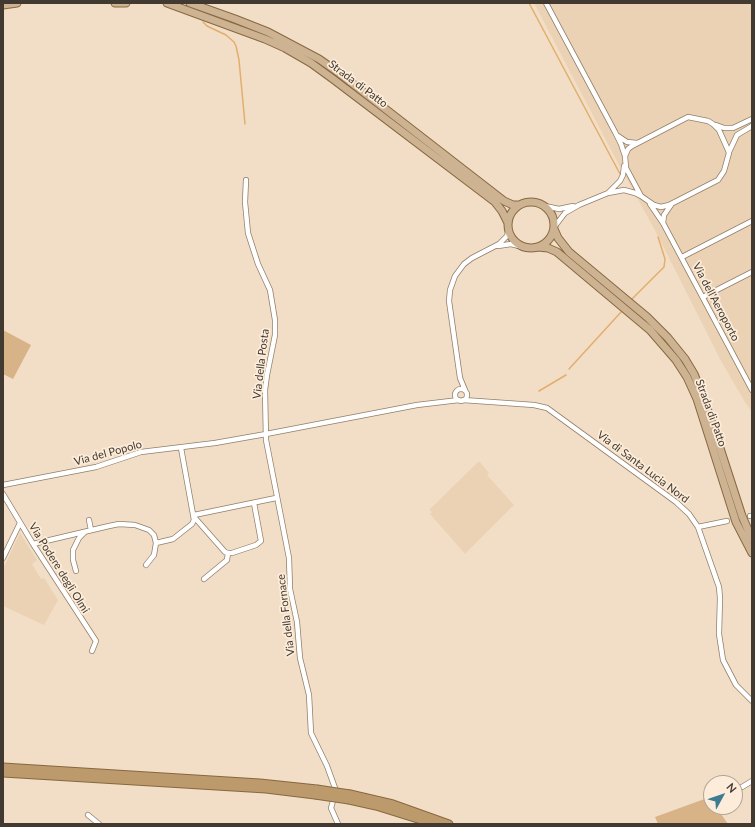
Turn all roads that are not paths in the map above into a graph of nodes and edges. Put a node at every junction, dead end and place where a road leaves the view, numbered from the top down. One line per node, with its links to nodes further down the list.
1 (17, 3): 7 (main road)
2 (114, 3): 3 (main road)
3 (126, 3)
4 (167, 3): 26 (main road, Strada di Patto)
5 (190, 3): 21 (main road, Strada di Patto)
6 (546, 3): 11 (street)
7 (3, 5)
8 (752, 119): 9 (street)
9 (713, 124): 12 (street); 13 (street)
10 (752, 126): 13 (street)
11 (615, 132): 12 (street); 14 (street)
12 (638, 143): 14 (street)
13 (729, 153): 20 (street)
14 (624, 156): 15 (street)
15 (624, 164): 17 (street); 18 (street)
16 (246, 180): 40 (street, Via della Posta)
17 (608, 193): 18 (street); 22 (street)
18 (641, 196): 19 (street)
19 (649, 203): 20 (street); 25 (street, Via dell'Aeroporto)
20 (674, 203): 25 (street)
21 (519, 205): 23 (main road); 26 (main road)
22 (579, 205): 23 (street); 27 (street)
23 (545, 206): 27 (main road)
24 (752, 221): 31 (street)
25 (663, 223): 31 (street, Via dell'Aeroporto)
26 (509, 226): 28 (street); 29 (main road)
27 (554, 227): 30 (main road); 52 (main road, Strada di Patto)
28 (494, 247): 29 (street); 34 (street)
29 (523, 247): 30 (main road)
30 (538, 247): 56 (main road, Strada di Patto)
31 (682, 257): 33 (street, Via dell'Aeroporto)
32 (752, 272): 33 (street)
33 (703, 297): 36 (street, Via dell'Aeroporto)
34 (460, 378): 35 (street); 37 (street)
35 (465, 390): 37 (street); 38 (street)
36 (752, 390)
37 (457, 391): 38 (street); 39 (street)
38 (461, 400): 39 (street, Via di Santa Lucia Nord); 50 (street, Via di Santa Lucia Nord)
39 (446, 401): 40 (street, Via di Santa Lucia Nord)
40 (266, 434): 41 (street, Via del Popolo); 44 (street, Via della Fornace)
41 (181, 448): 42 (street, Via del Popolo); 46 (street)
42 (3, 485)
43 (3, 494): 49 (street, Via Podere degli Olmi)
44 (276, 498): 45 (street); 67 (street, Via della Fornace)
45 (254, 503): 46 (street); 55 (street)
46 (194, 516): 53 (street); 55 (street)
47 (89, 520): 51 (street)
48 (727, 521): 50 (street)
49 (20, 523): 54 (street, Via Podere degli Olmi); 57 (street)
50 (698, 527): 62 (street, Via di Santa Lucia Nord)
51 (89, 530): 53 (street); 54 (street); 59 (street)
52 (752, 538)
53 (156, 543): 58 (street)
54 (33, 544): 61 (street, Via Podere degli Olmi)
55 (228, 553): 60 (street)
56 (752, 553)
57 (3, 558)
58 (146, 565)
59 (76, 571)
60 (204, 579)
61 (92, 652)
62 (752, 701)
63 (3, 767): 68 (highway)
64 (3, 772): 68 (highway)
65 (752, 781): 66 (street)
66 (743, 786)
67 (335, 788)
68 (316, 792): 69 (highway, bridge)
69 (350, 797): 74 (highway); 75 (highway)
70 (333, 801): 73 (street)
71 (88, 815): 72 (street)
72 (99, 824)
73 (338, 824)
74 (434, 824)
75 (449, 824)

